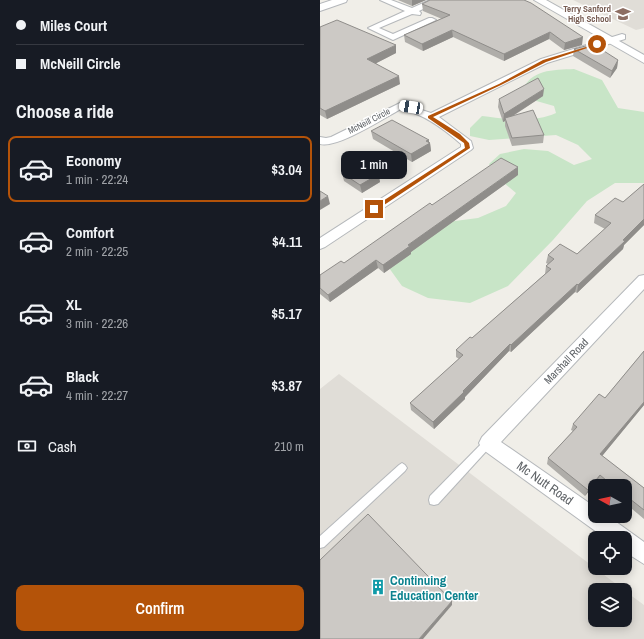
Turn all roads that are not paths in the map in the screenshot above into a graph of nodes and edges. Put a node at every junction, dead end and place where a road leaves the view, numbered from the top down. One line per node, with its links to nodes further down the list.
1 (342, 0): 6 (main road)
2 (384, 0): 7 (street)
3 (437, 0): 7 (street)
4 (540, 0): 9 (street)
5 (556, 0): 8 (street)
6 (320, 8)
7 (411, 11): 7 (street)
8 (622, 36): 9 (street); 10 (street)
9 (610, 40): 11 (street); 12 (street)
10 (644, 49)
11 (644, 60)
12 (430, 117): 13 (street, McNeill Circle); 14 (street, McNeill Circle)
13 (320, 140)
14 (320, 244)
15 (644, 280): 16 (street, Marshall Road)
16 (488, 443): 18 (lane); 19 (street, Mc Nutt Road)
17 (402, 468): 20 (lane)
18 (434, 500)
19 (612, 531)
20 (320, 543)
21 (632, 545): 22 (street)
22 (644, 554)

